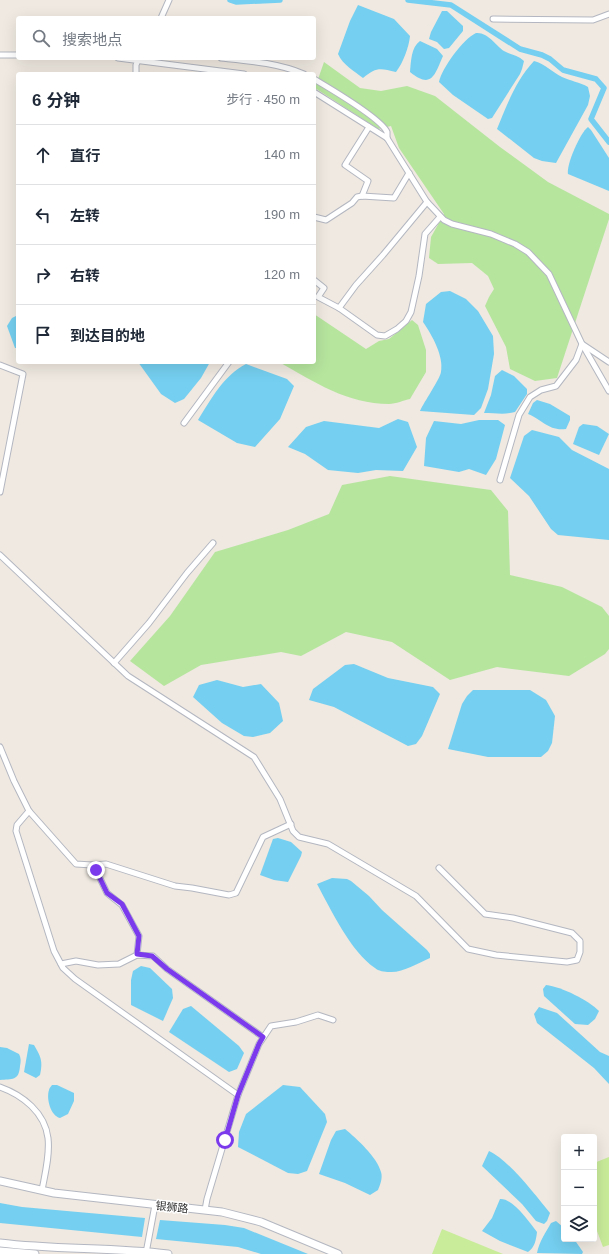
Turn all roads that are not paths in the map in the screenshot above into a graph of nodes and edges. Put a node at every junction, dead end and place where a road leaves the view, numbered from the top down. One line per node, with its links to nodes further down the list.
1 (169, 0): 3 (street)
2 (609, 14): 4 (street)
3 (162, 16)
4 (493, 19)
5 (0, 55): 6 (street)
6 (16, 55)
7 (141, 60): 9 (street); 10 (street)
8 (241, 60): 11 (street)
9 (136, 72)
10 (229, 72)
11 (299, 72)
12 (316, 80): 15 (street)
13 (316, 93): 14 (street)
14 (369, 127): 15 (street); 17 (street)
15 (387, 138): 16 (street)
16 (409, 173): 17 (street); 18 (street)
17 (362, 196): 19 (street)
18 (427, 202): 20 (street); 22 (street)
19 (316, 217)
20 (440, 217): 22 (street); 23 (street)
21 (316, 282): 22 (street)
22 (339, 308)
23 (582, 344): 24 (street); 27 (street); 29 (street)
24 (609, 362)
25 (228, 364): 28 (street)
26 (0, 365): 30 (street)
27 (609, 391)
28 (184, 423)
29 (500, 480)
30 (0, 492)
31 (213, 543): 33 (street)
32 (0, 555): 33 (street)
33 (114, 663): 36 (street)
34 (0, 747): 35 (street)
35 (29, 812): 37 (street); 40 (street)
36 (291, 824): 37 (street); 38 (street)
37 (92, 865): 39 (street)
38 (439, 868)
39 (137, 954): 40 (street); 42 (street)
40 (61, 964): 44 (street)
41 (333, 1020): 42 (street)
42 (263, 1037): 44 (street)
43 (0, 1087): 46 (street)
44 (238, 1095): 48 (street)
45 (0, 1181): 46 (main road, 银狮路)
46 (42, 1190): 47 (main road, 银狮路)
47 (155, 1205): 48 (main road, 银狮路); 51 (street)
48 (205, 1210): 54 (main road, 银狮路)
49 (0, 1243): 51 (main road)
50 (0, 1251): 52 (main road)
51 (146, 1253): 53 (main road)
52 (35, 1254)
53 (168, 1254)
54 (338, 1254)

